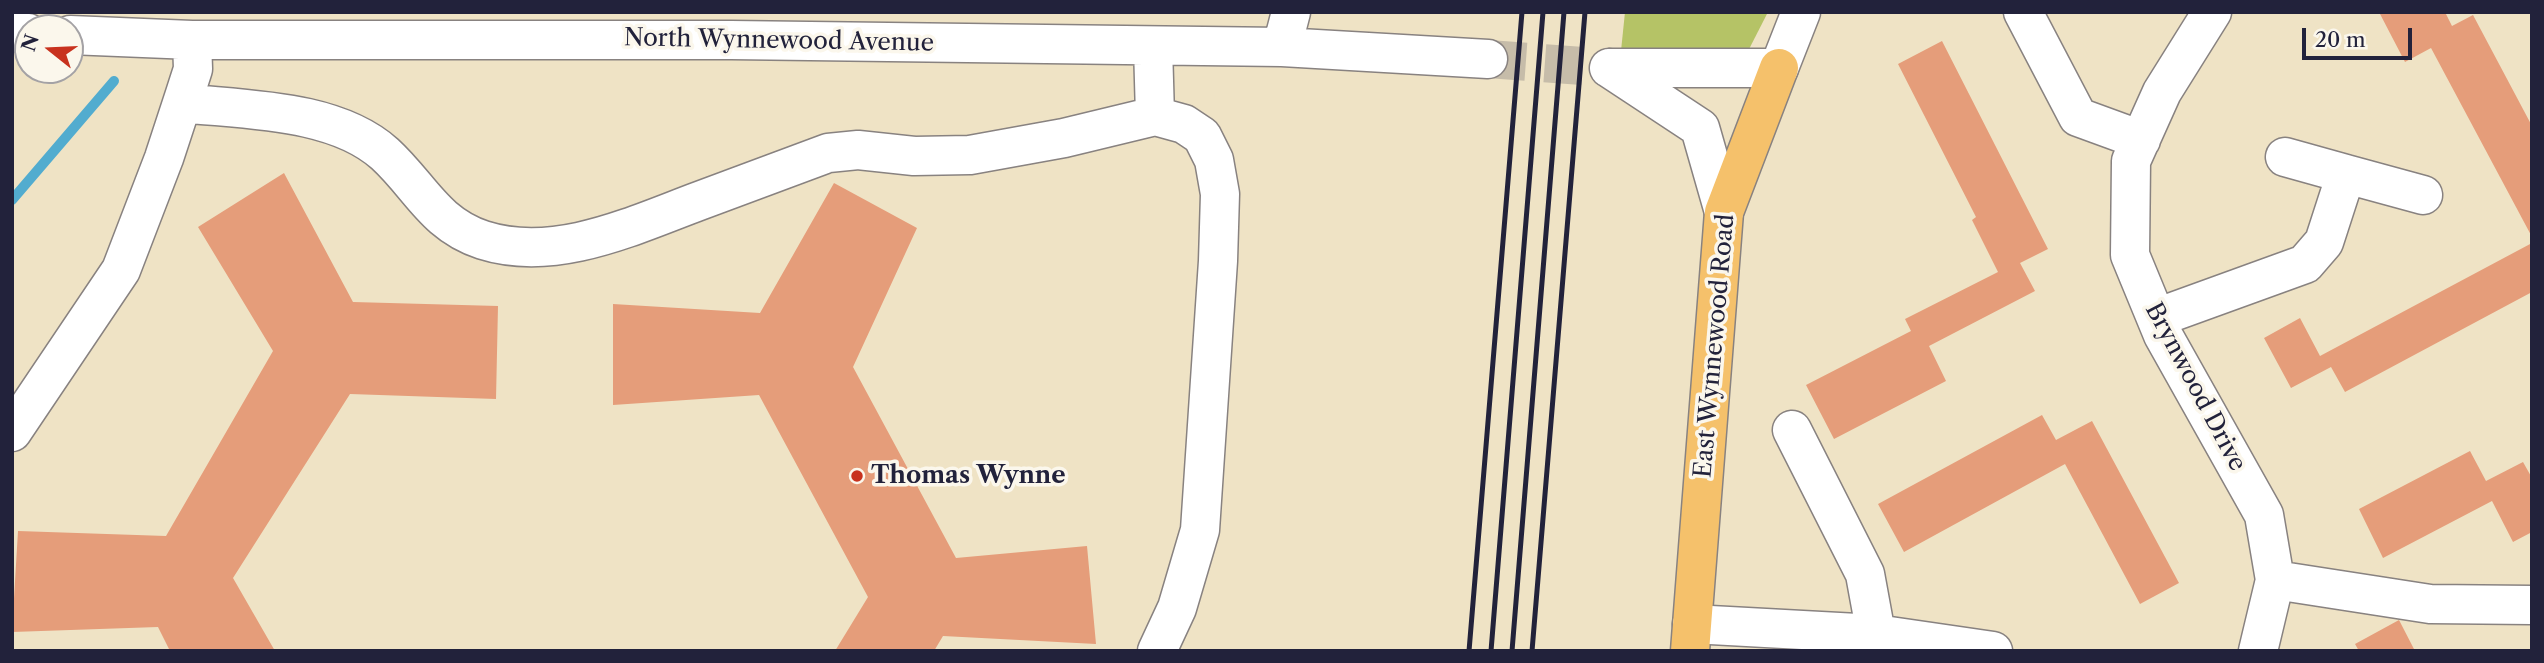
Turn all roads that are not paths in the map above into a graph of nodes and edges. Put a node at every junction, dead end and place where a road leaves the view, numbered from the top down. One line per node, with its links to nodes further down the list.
1 (1801, 12): 10 (street, East Wynnewood Road)
2 (2022, 12): 13 (street)
3 (2212, 12): 13 (street, Brynwood Drive)
4 (731, 26): 7 (street, North Wynnewood Avenue); 8 (street, North Wynnewood Avenue)
5 (1287, 30): 8 (street, North Wynnewood Avenue); 9 (street, North Wynnewood Avenue)
6 (84, 36): 7 (street, North Wynnewood Avenue)
7 (192, 40): 11 (street)
8 (1153, 46): 12 (street)
9 (1488, 59)
10 (1779, 68): 17 (main road, East Wynnewood Road); 17 (street)
11 (182, 103): 12 (street); 20 (street)
12 (1154, 116): 25 (street)
13 (2141, 139): 18 (street, Brynwood Drive)
14 (2285, 157): 15 (street)
15 (2346, 174): 16 (street); 18 (street)
16 (2423, 195)
17 (1724, 212): 24 (main road, East Wynnewood Road)
18 (2156, 318): 21 (street, Brynwood Drive)
19 (1792, 430): 23 (street)
20 (12, 432)
21 (2275, 580): 22 (street); 27 (street, Brynwood Drive)
22 (2532, 605)
23 (1876, 634): 24 (street); 26 (street)
24 (1691, 637)
25 (1157, 651)
26 (1993, 651)
27 (2258, 651)

